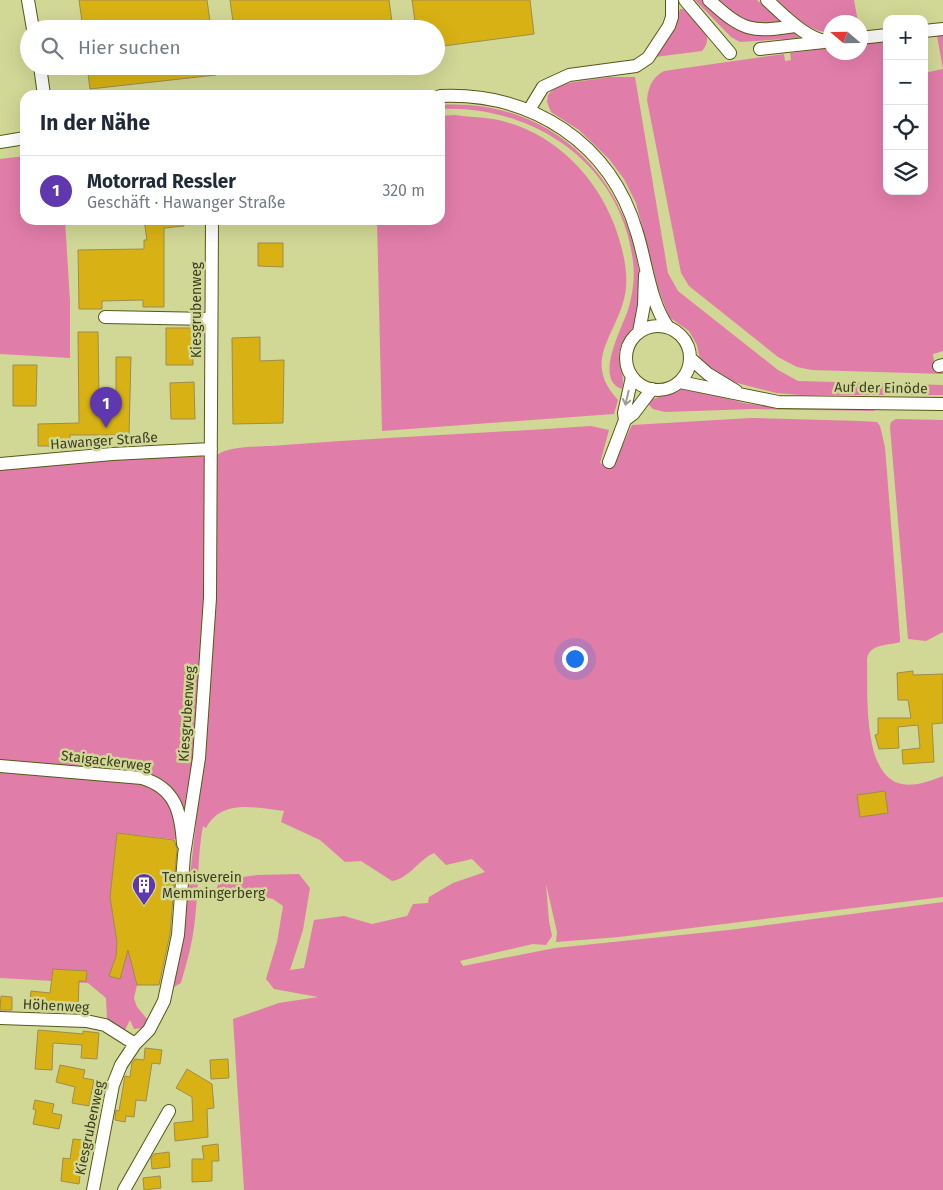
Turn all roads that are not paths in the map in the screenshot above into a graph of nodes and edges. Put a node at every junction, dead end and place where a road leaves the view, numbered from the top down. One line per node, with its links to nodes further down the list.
1 (28, 0): 6 (street)
2 (672, 0): 19 (street)
3 (685, 0): 15 (street)
4 (709, 0): 7 (street)
5 (767, 0): 7 (street)
6 (31, 20)
7 (795, 26): 12 (street)
8 (943, 29): 9 (street)
9 (928, 31)
10 (883, 35): 11 (street)
11 (868, 37)
12 (823, 39)
13 (823, 41): 14 (street)
14 (760, 49)
15 (730, 53)
16 (41, 75): 17 (street)
17 (43, 90)
18 (445, 96): 19 (street)
19 (530, 110): 23 (street)
20 (20, 139): 21 (street)
21 (0, 142)
22 (212, 225): 25 (street, Kiesgrubenweg)
23 (646, 267): 26 (street); 27 (street)
24 (105, 317): 25 (street)
25 (211, 319): 35 (street, Kiesgrubenweg)
26 (668, 327): 27 (street); 28 (street)
27 (639, 332): 29 (street)
28 (690, 359): 30 (street); 32 (street)
29 (632, 377): 31 (street); 34 (street, one-way to 34)
30 (680, 382): 31 (street); 32 (street)
31 (652, 389): 34 (street)
32 (739, 392): 33 (street, Auf der Einöde)
33 (943, 404)
34 (625, 420): 36 (street)
35 (211, 449): 37 (street, Hawanger Straße); 39 (street, Kiesgrubenweg)
36 (609, 462)
37 (0, 464)
38 (0, 766): 39 (street, Staigackerweg)
39 (184, 856): 41 (street, Kiesgrubenweg)
40 (0, 1018): 41 (street, Höhenweg)
41 (135, 1044): 43 (street, Kiesgrubenweg)
42 (169, 1111): 44 (street)
43 (93, 1190)
44 (124, 1190)

